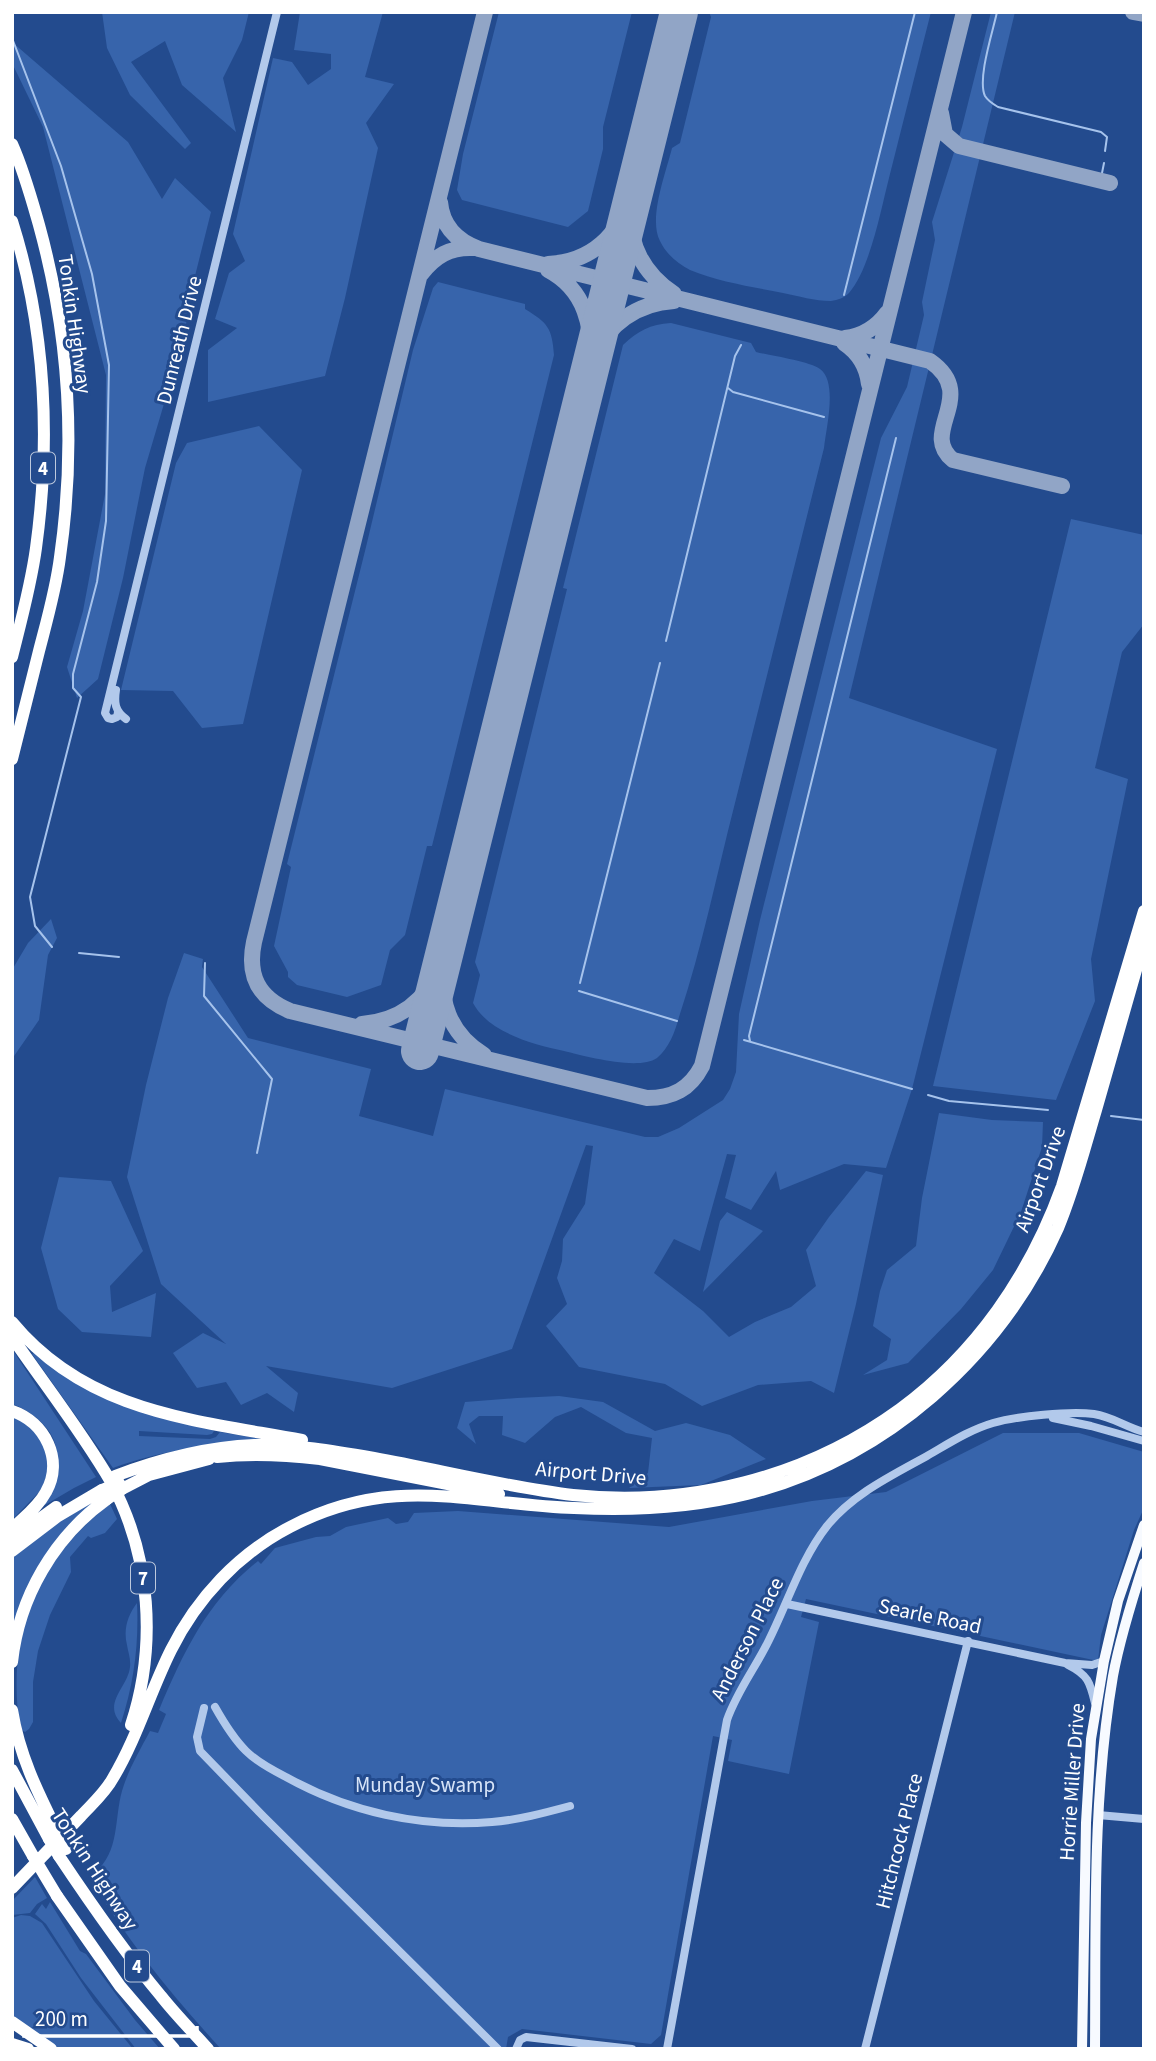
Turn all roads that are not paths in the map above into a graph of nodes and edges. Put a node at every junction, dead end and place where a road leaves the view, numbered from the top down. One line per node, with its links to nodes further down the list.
1 (277, 12): 5 (street, Dunreath Drive)
2 (12, 144): 6 (highway, Tonkin Highway / 4)
3 (12, 221): 4 (highway, Tonkin Highway / 4)
4 (12, 657)
5 (127, 719)
6 (12, 759)
7 (1144, 911): 15 (highway, Airport Drive)
8 (1144, 942): 18 (highway, Airport Drive)
9 (12, 1322): 15 (highway)
10 (12, 1337): 37 (highway, 7)
11 (12, 1411): 20 (highway)
12 (1032, 1417): 13 (street, Anderson Place); 14 (street, Anderson Place); 24 (street, Anderson Place)
13 (1144, 1433)
14 (1144, 1441)
15 (387, 1460): 16 (highway, Airport Drive)
16 (119, 1483): 17 (highway, Airport Drive); 18 (highway)
17 (103, 1491): 21 (highway, Airport Drive); 22 (highway); 27 (highway)
18 (638, 1508): 37 (highway)
19 (1144, 1525): 26 (main road, Horrie Miller Drive)
20 (12, 1529)
21 (12, 1539)
22 (12, 1551)
23 (1144, 1563): 36 (main road, Horrie Miller Drive)
24 (786, 1604): 25 (street, Searle Road); 52 (street, Anderson Place)
25 (968, 1641): 28 (street, Searle Road); 53 (street, Hitchcock Place)
26 (1104, 1661): 28 (street, Searle Road); 29 (main road, Horrie Miller Drive)
27 (12, 1662)
28 (1065, 1663): 29 (street, Searle Road)
29 (1096, 1705): 54 (main road, Horrie Miller Drive)
30 (215, 1707): 35 (street)
31 (204, 1708): 49 (street)
32 (12, 1710): 41 (highway)
33 (12, 1757): 40 (highway)
34 (12, 1770): 40 (highway, Tonkin Highway / 4)
35 (570, 1806)
36 (1098, 1815): 39 (street); 55 (main road, Horrie Miller Drive)
37 (80, 1817): 42 (highway, 7)
38 (12, 1819): 47 (highway, Tonkin Highway / 4, bridge)
39 (1144, 1819)
40 (39, 1821): 41 (highway, Tonkin Highway / 4)
41 (53, 1835): 48 (highway, Tonkin Highway / 4, bridge)
42 (12, 1888)
43 (12, 2022): 46 (highway)
44 (12, 2044): 45 (highway)
45 (29, 2049)
46 (51, 2049)
47 (174, 2049)
48 (208, 2049)
49 (498, 2049)
50 (516, 2049): 51 (street)
51 (632, 2049)
52 (667, 2049)
53 (865, 2049)
54 (1082, 2049)
55 (1095, 2049)

